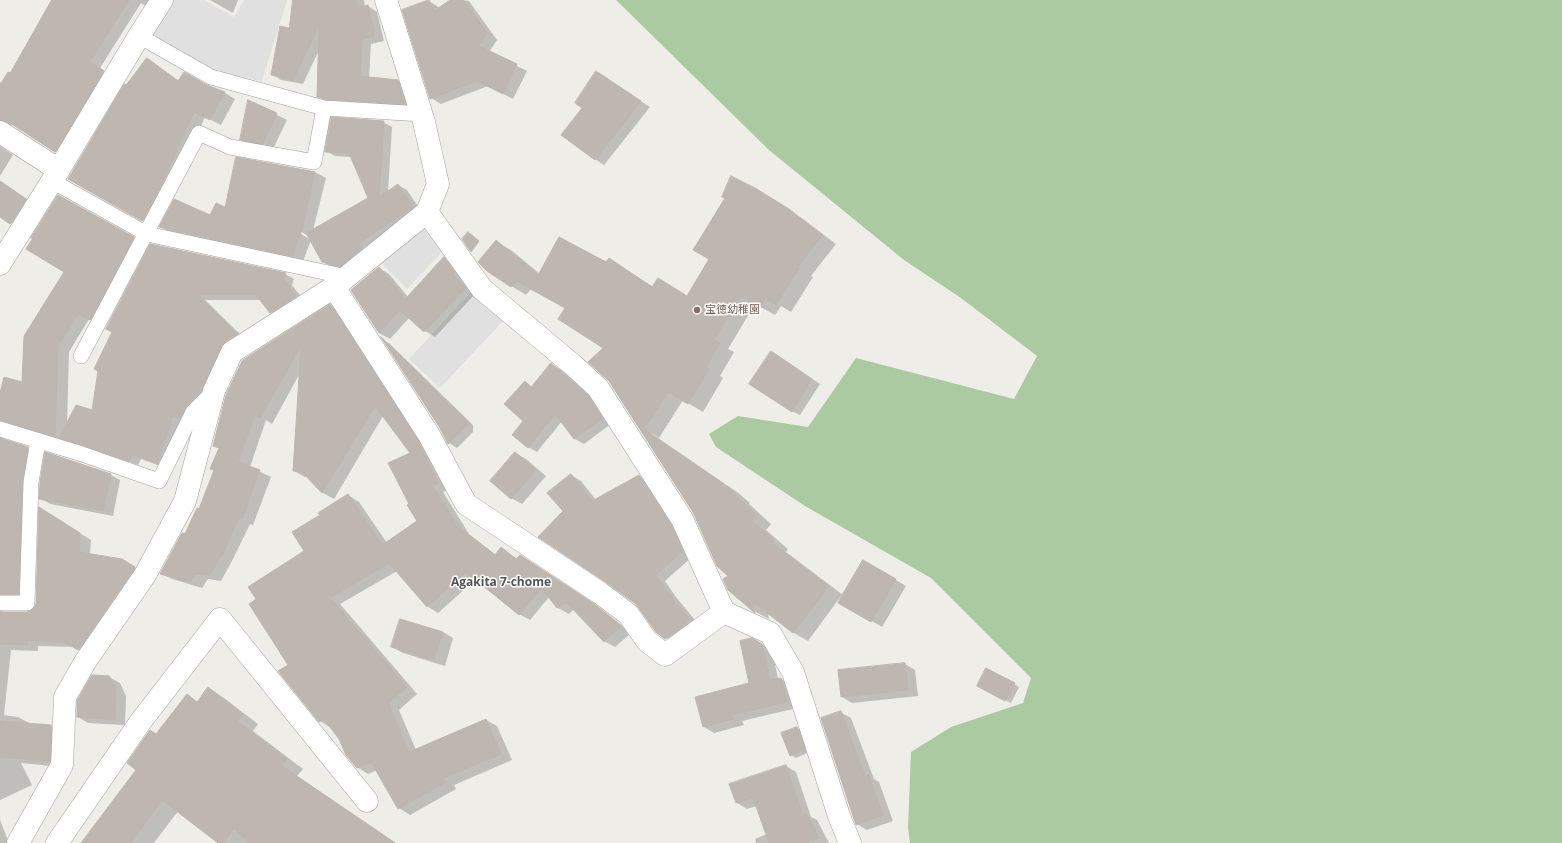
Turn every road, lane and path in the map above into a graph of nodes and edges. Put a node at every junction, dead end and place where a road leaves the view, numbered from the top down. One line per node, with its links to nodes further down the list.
1 (162, 0): 3 (street)
2 (386, 0): 5 (street)
3 (138, 36): 4 (lane); 7 (street)
4 (324, 108): 5 (lane); 9 (lane)
5 (422, 114): 8 (street)
6 (0, 132): 7 (street)
7 (56, 176): 9 (lane); 10 (street)
8 (427, 212): 11 (street); 17 (street)
9 (147, 234): 11 (lane); 12 (lane)
10 (0, 264)
11 (341, 282): 13 (street); 17 (street)
12 (81, 356)
13 (214, 391): 15 (lane); 19 (street)
14 (0, 429): 15 (lane)
15 (38, 441): 16 (lane)
16 (0, 603)
17 (724, 612): 21 (street)
18 (366, 801): 20 (street)
19 (18, 843)
20 (57, 843)
21 (850, 843)

